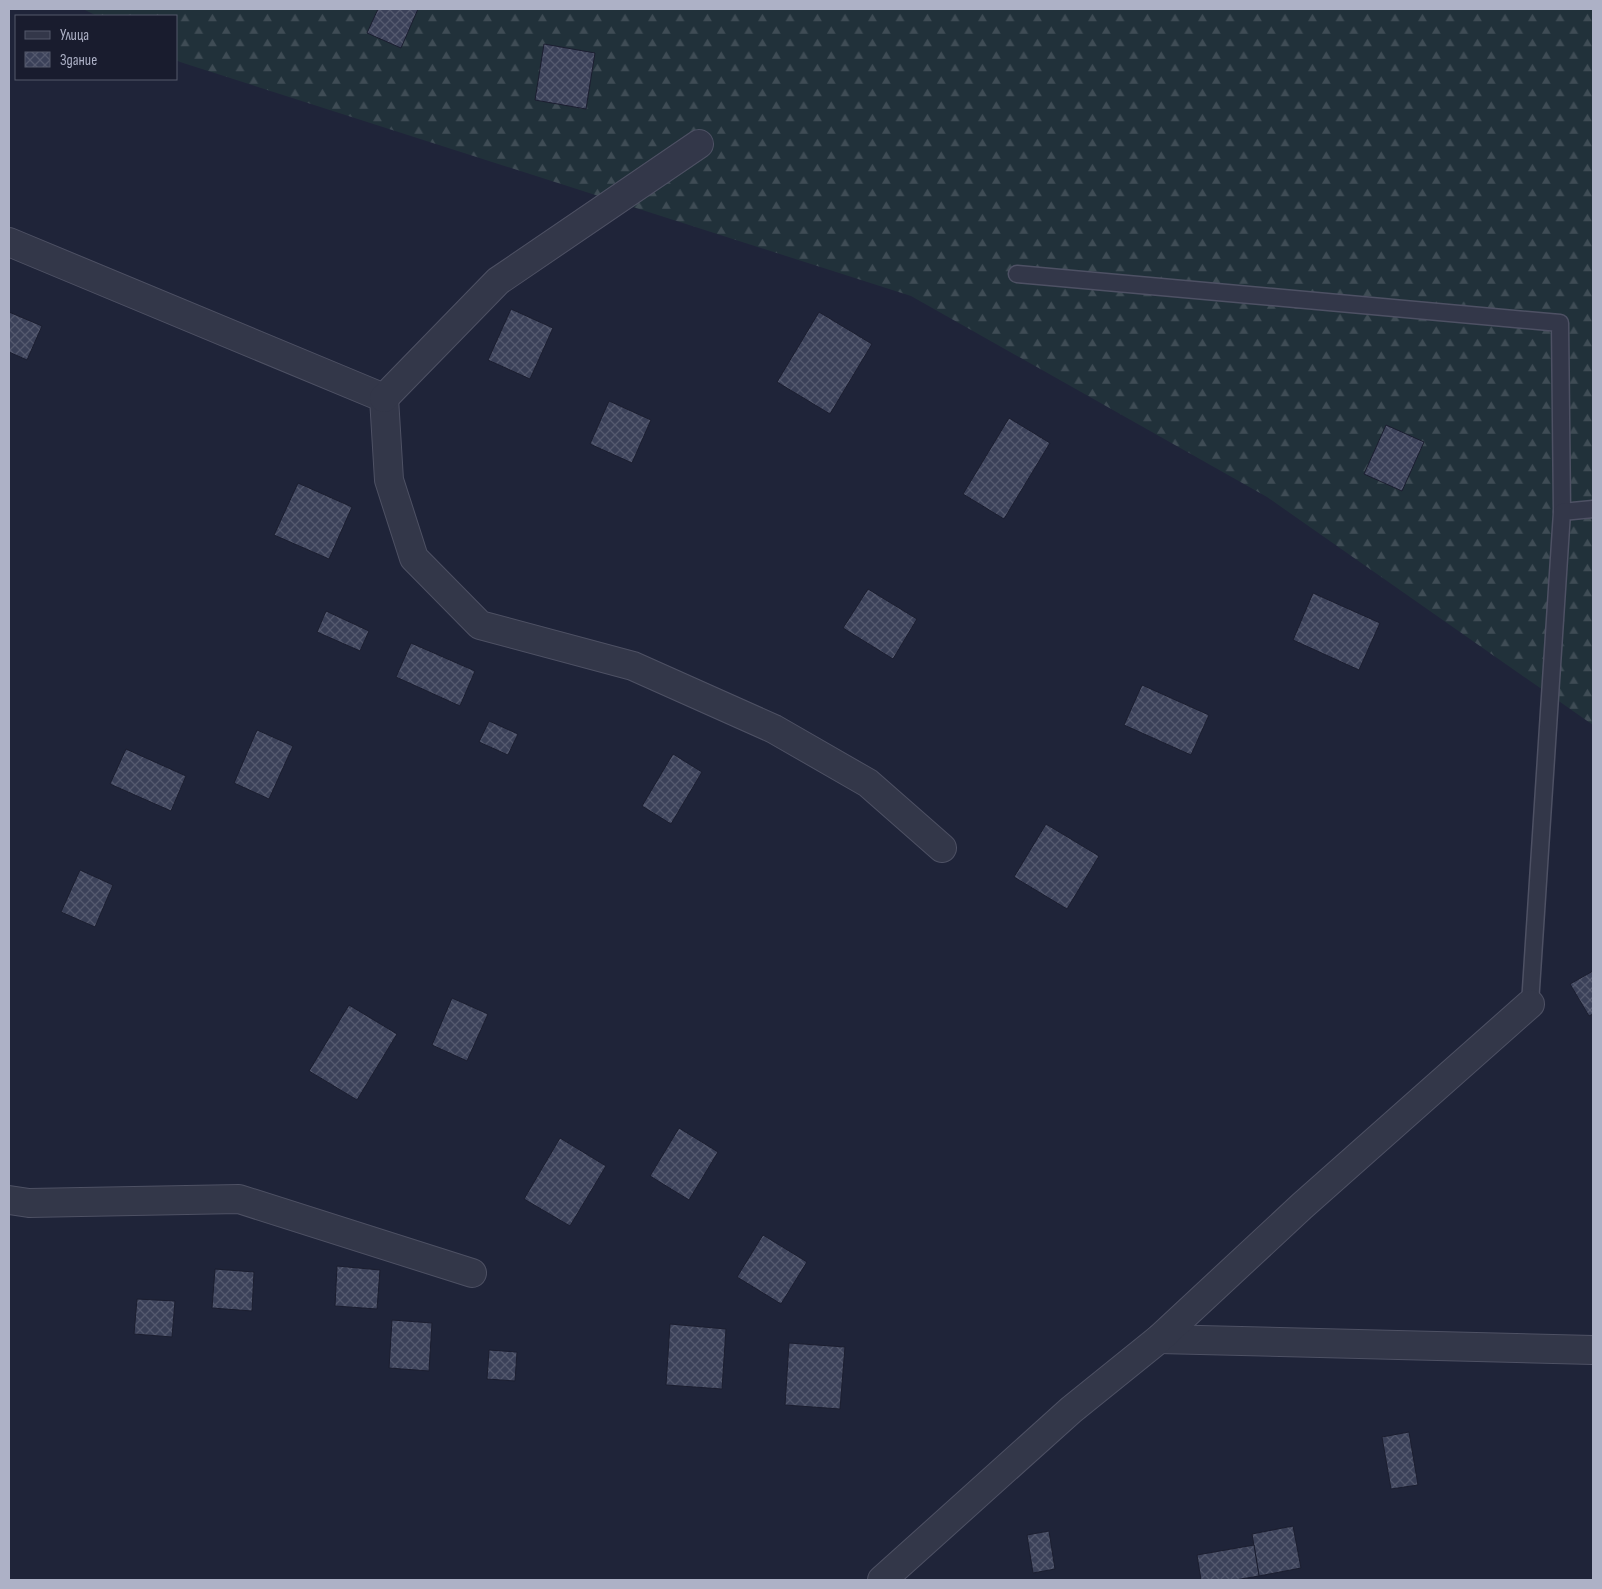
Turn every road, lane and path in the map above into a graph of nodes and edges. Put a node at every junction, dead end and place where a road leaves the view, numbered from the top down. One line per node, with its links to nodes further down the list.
1 (699, 144): 4 (street)
2 (9, 242): 4 (street)
3 (1017, 274): 6 (lane)
4 (384, 398): 7 (street)
5 (1593, 509): 6 (lane)
6 (1562, 512): 8 (lane)
7 (942, 848)
8 (1530, 1004): 11 (street)
9 (9, 1200): 10 (street)
10 (472, 1273)
11 (1159, 1339): 12 (street); 13 (street)
12 (1593, 1350)
13 (882, 1580)

